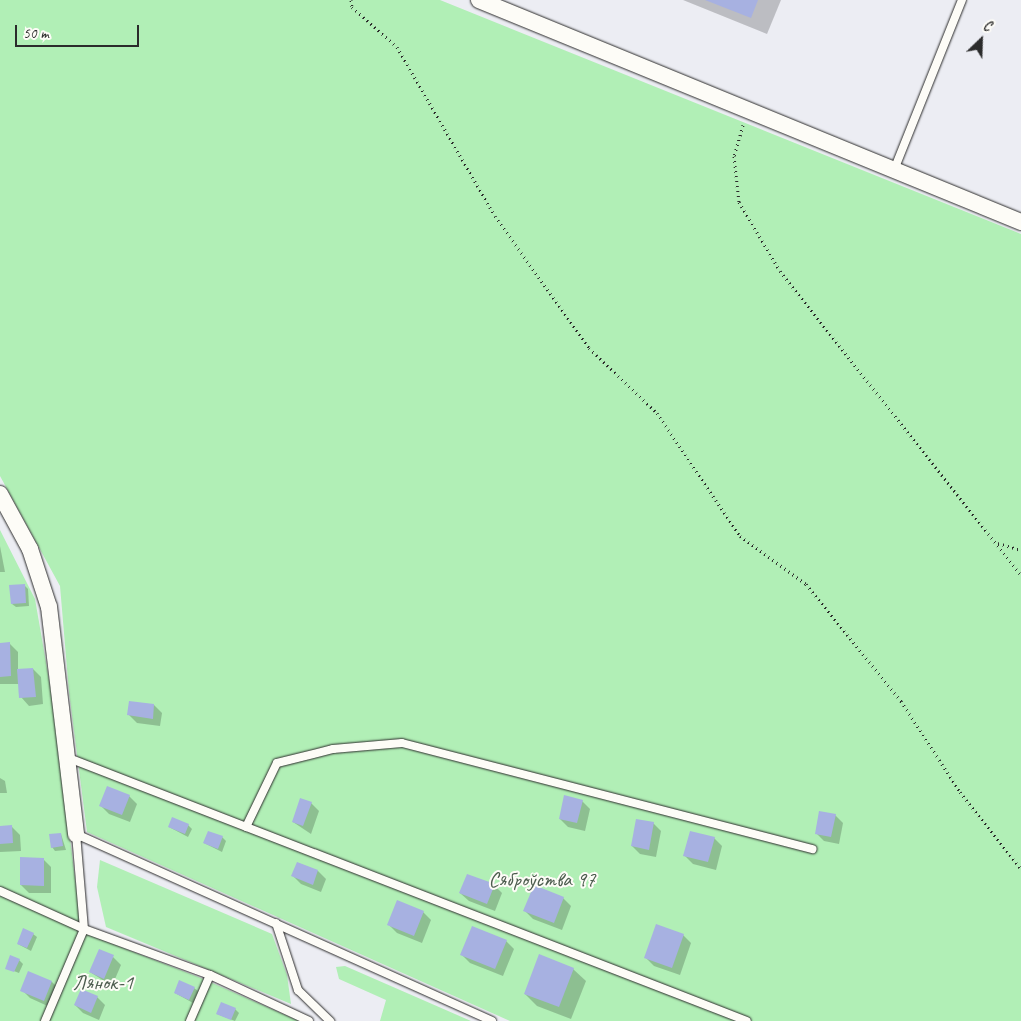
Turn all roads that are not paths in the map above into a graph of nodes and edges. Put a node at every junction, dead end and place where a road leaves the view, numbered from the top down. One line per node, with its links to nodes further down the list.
1 (479, 0): 3 (street)
2 (962, 0): 3 (lane)
3 (894, 170): 4 (street)
4 (1021, 222)
5 (0, 494): 6 (street)
6 (64, 756): 7 (lane); 8 (street)
7 (246, 827): 9 (lane); 19 (lane)
8 (76, 834): 11 (lane); 12 (lane)
9 (813, 849)
10 (0, 891): 12 (lane)
11 (276, 923): 17 (lane); 18 (lane)
12 (84, 929): 13 (lane); 14 (lane)
13 (210, 975): 15 (lane); 16 (lane)
14 (45, 1021)
15 (190, 1021)
16 (309, 1021)
17 (330, 1021)
18 (492, 1021)
19 (747, 1021)

